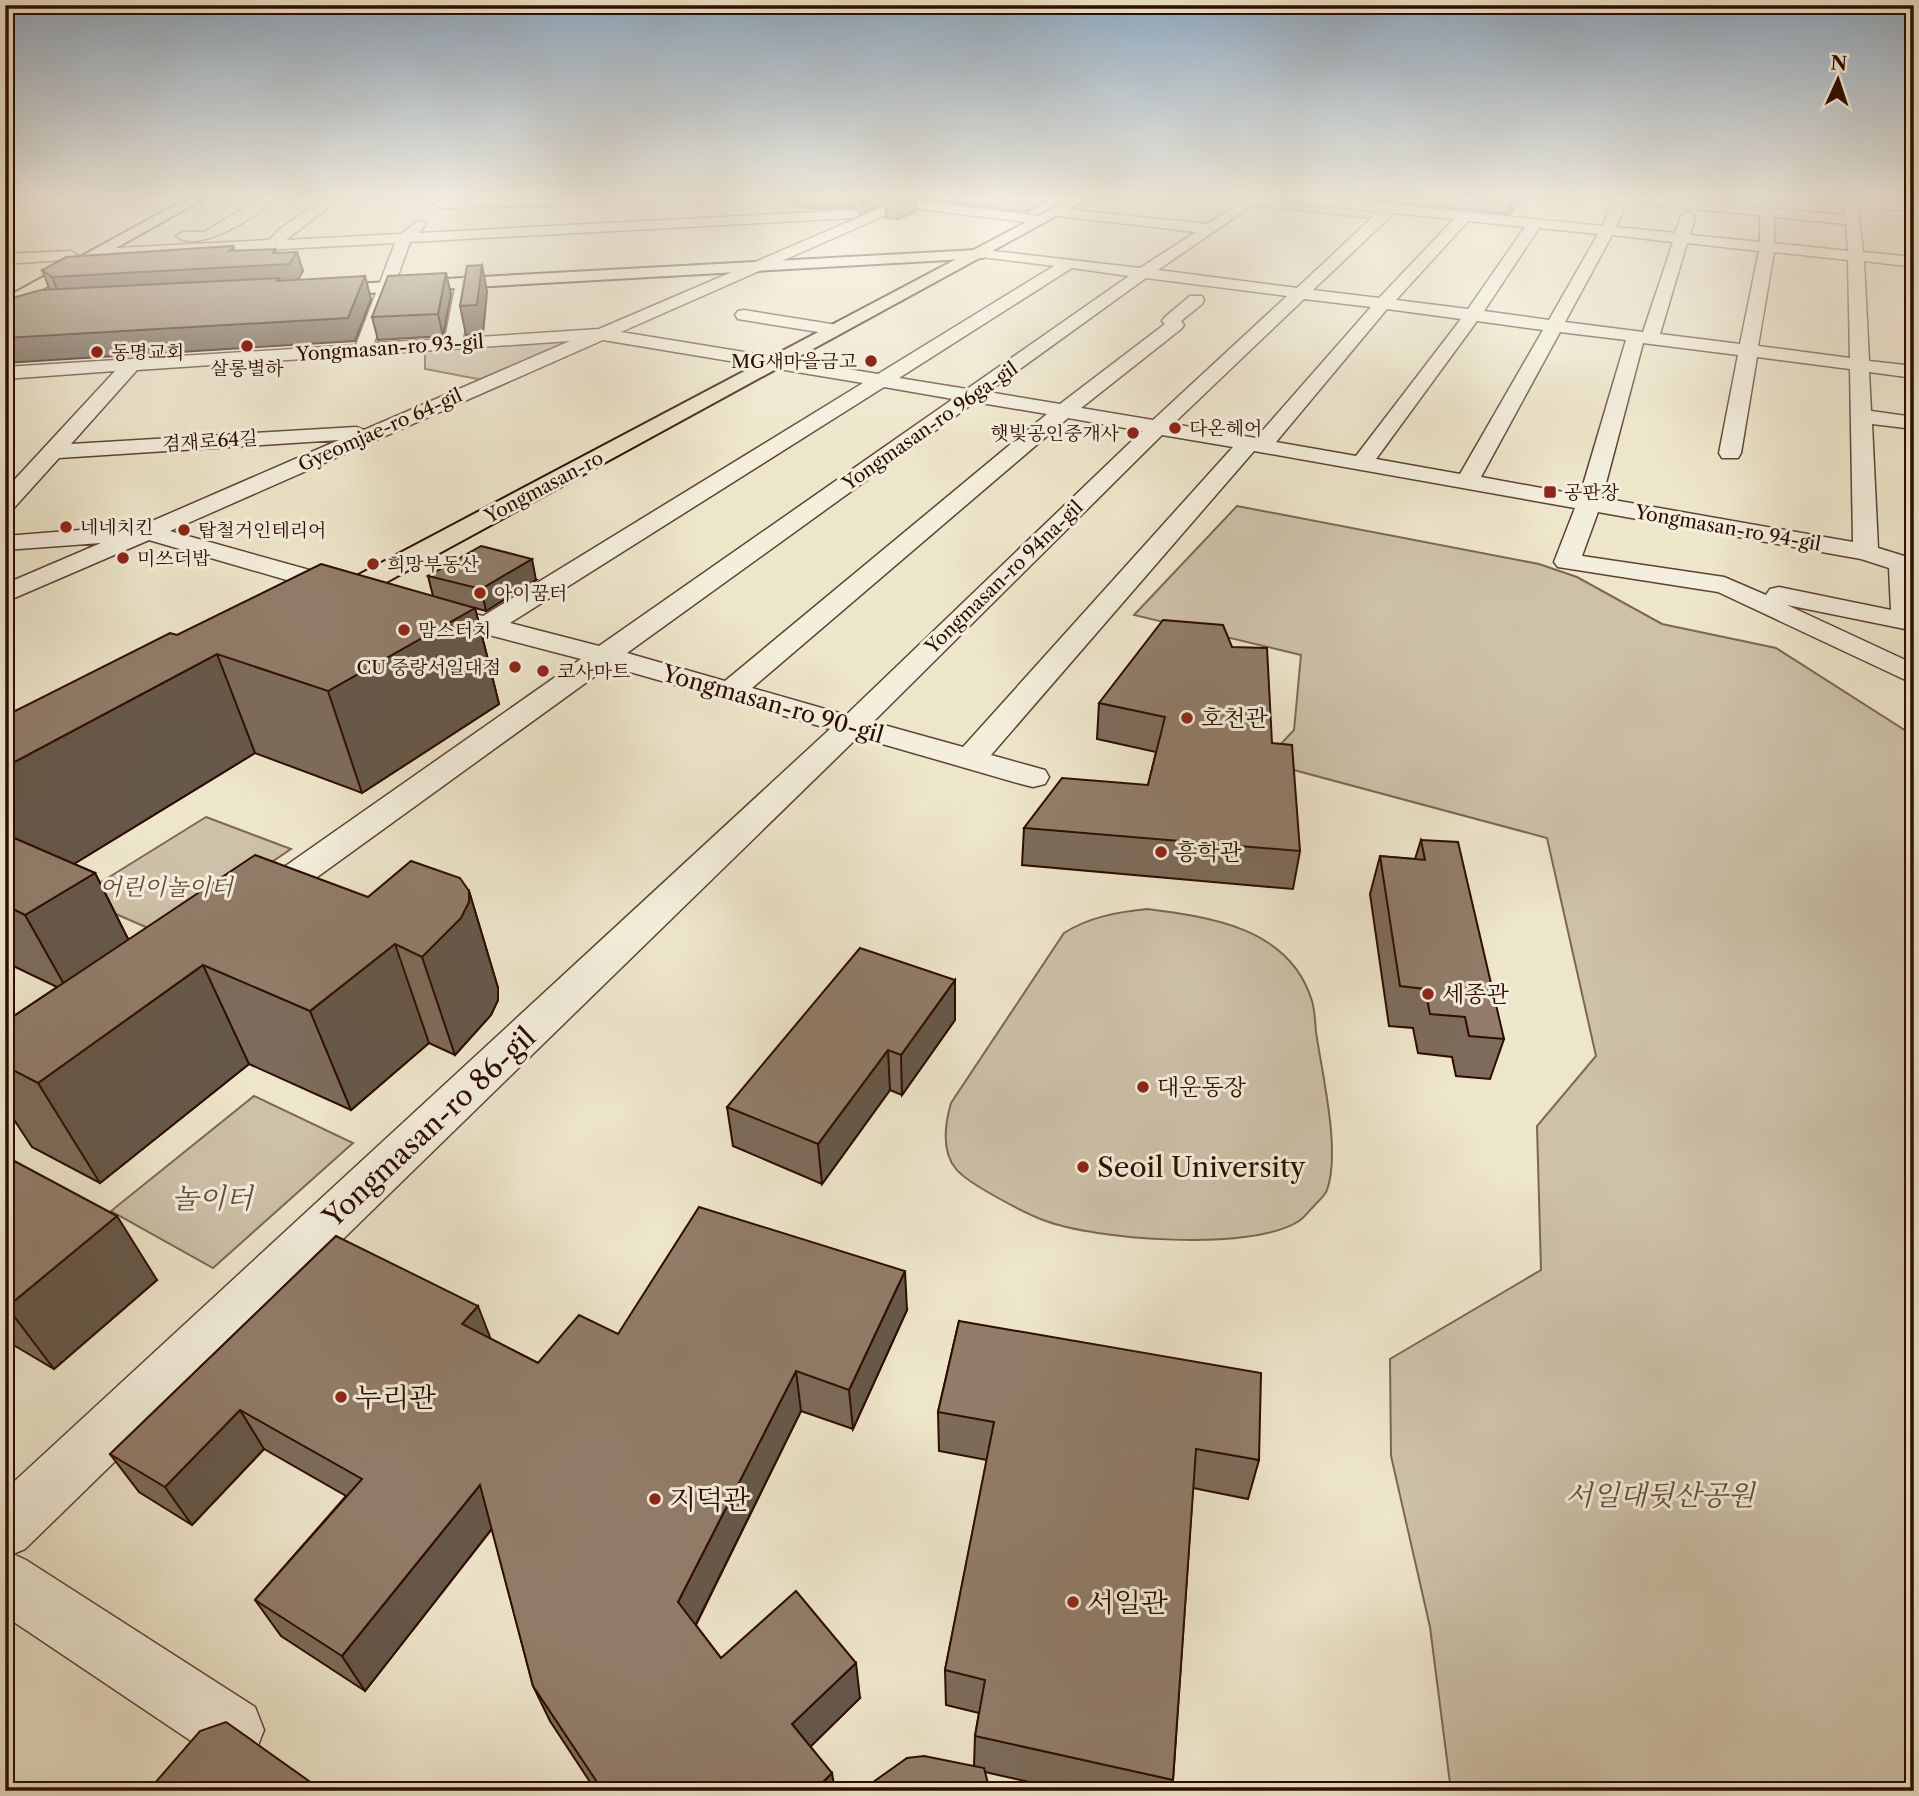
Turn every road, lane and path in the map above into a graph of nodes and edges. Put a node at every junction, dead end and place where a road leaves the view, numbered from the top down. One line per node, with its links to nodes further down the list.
1 (22, 282): 19 (main road)
2 (49, 282): 24 (main road)
3 (386, 282): 18 (street)
4 (464, 282): 5 (main road); 18 (main road); 32 (street)
5 (467, 282)
6 (718, 282): 30 (street, Gyeomjae-ro 64-gil)
7 (927, 282): 29 (main road, Yongmasan-ro)
8 (1042, 282): 40 (street)
9 (1130, 282): 41 (street, Yongmasan-ro 96ga-gil)
10 (1206, 282): 21 (street)
11 (1312, 282): 21 (street)
12 (1404, 282): 23 (street)
13 (1496, 282): 27 (street)
14 (1579, 282): 28 (street)
15 (1666, 282): 31 (street)
16 (1761, 282): 34 (street)
17 (1857, 282): 37 (street)
18 (384, 287): 20 (main road); 33 (street)
19 (5, 291)
20 (295, 292)
21 (1300, 293): 23 (street); 45 (street)
22 (1196, 300): 42 (street)
23 (1383, 304): 27 (street); 47 (street)
24 (5, 307): 25 (main road)
25 (33, 307)
26 (744, 315): 29 (street)
27 (1473, 316): 28 (street); 50 (street)
28 (1555, 326): 31 (street); 51 (street)
29 (837, 330): 35 (main road, Yongmasan-ro)
30 (600, 334): 32 (street, Yongmasan-ro 93-gil); 35 (street, Yongmasan-ro 93-gil); 46 (street, Gyeomjae-ro 64-gil)
31 (1646, 337): 34 (street); 52 (street)
32 (453, 343): 33 (street, Yongmasan-ro 93-gil)
33 (363, 349): 36 (street, Yongmasan-ro 93-gil)
34 (1749, 351): 37 (street); 49 (street)
35 (774, 363): 40 (street, Yongmasan-ro 94-gil); 58 (main road, Yongmasan-ro)
36 (131, 365): 39 (street, Yongmasan-ro 93-gil); 48 (street)
37 (1860, 365): 38 (street); 43 (street)
38 (1914, 372)
39 (5, 373)
40 (883, 381): 41 (street, Yongmasan-ro 94-gil); 63 (street)
41 (972, 396): 42 (street, Yongmasan-ro 94-gil); 65 (street, Yongmasan-ro 96ga-gil)
42 (1064, 411): 45 (street, Yongmasan-ro 94-gil); 68 (street)
43 (1861, 416): 44 (street); 56 (street)
44 (1914, 423)
45 (1157, 428): 47 (street, Yongmasan-ro 94-gil); 69 (street, Yongmasan-ro 94na-gil)
46 (367, 435): 48 (street, 겸재로64길); 54 (street, Gyeomjae-ro 64-gil)
47 (1255, 445): 50 (street, Yongmasan-ro 94-gil); 70 (street)
48 (52, 453): 53 (street)
49 (1730, 453)
50 (1362, 464): 51 (street, Yongmasan-ro 94-gil)
51 (1467, 482): 52 (street, Yongmasan-ro 94-gil)
52 (1589, 503): 56 (street, Yongmasan-ro 94-gil); 64 (street)
53 (5, 504)
54 (147, 532): 55 (street); 58 (street, Yongmasan-ro 90-gil); 59 (street, Gyeomjae-ro 64-gil)
55 (5, 543)
56 (1866, 552): 57 (street, Yongmasan-ro 94-gil)
57 (1908, 566): 62 (street)
58 (351, 590): 61 (main road, Yongmasan-ro); 63 (street, Yongmasan-ro 90-gil)
59 (5, 594)
60 (1779, 595): 62 (street)
61 (303, 615)
62 (1883, 616): 64 (street)
63 (487, 625): 65 (street, Yongmasan-ro 90-gil)
64 (1872, 655): 66 (street); 67 (street)
65 (604, 656): 68 (street, Yongmasan-ro 90-gil); 72 (street, Yongmasan-ro 96ga-gil)
66 (1914, 658)
67 (1914, 676)
68 (731, 691): 69 (street, Yongmasan-ro 90-gil)
69 (852, 726): 70 (street, Yongmasan-ro 90-gil); 73 (street, Yongmasan-ro 86-gil)
70 (970, 759): 71 (street, Yongmasan-ro 90-gil)
71 (1033, 776)
72 (234, 920)
73 (5, 1529)
74 (5, 1581): 75 (street)
75 (232, 1730)

